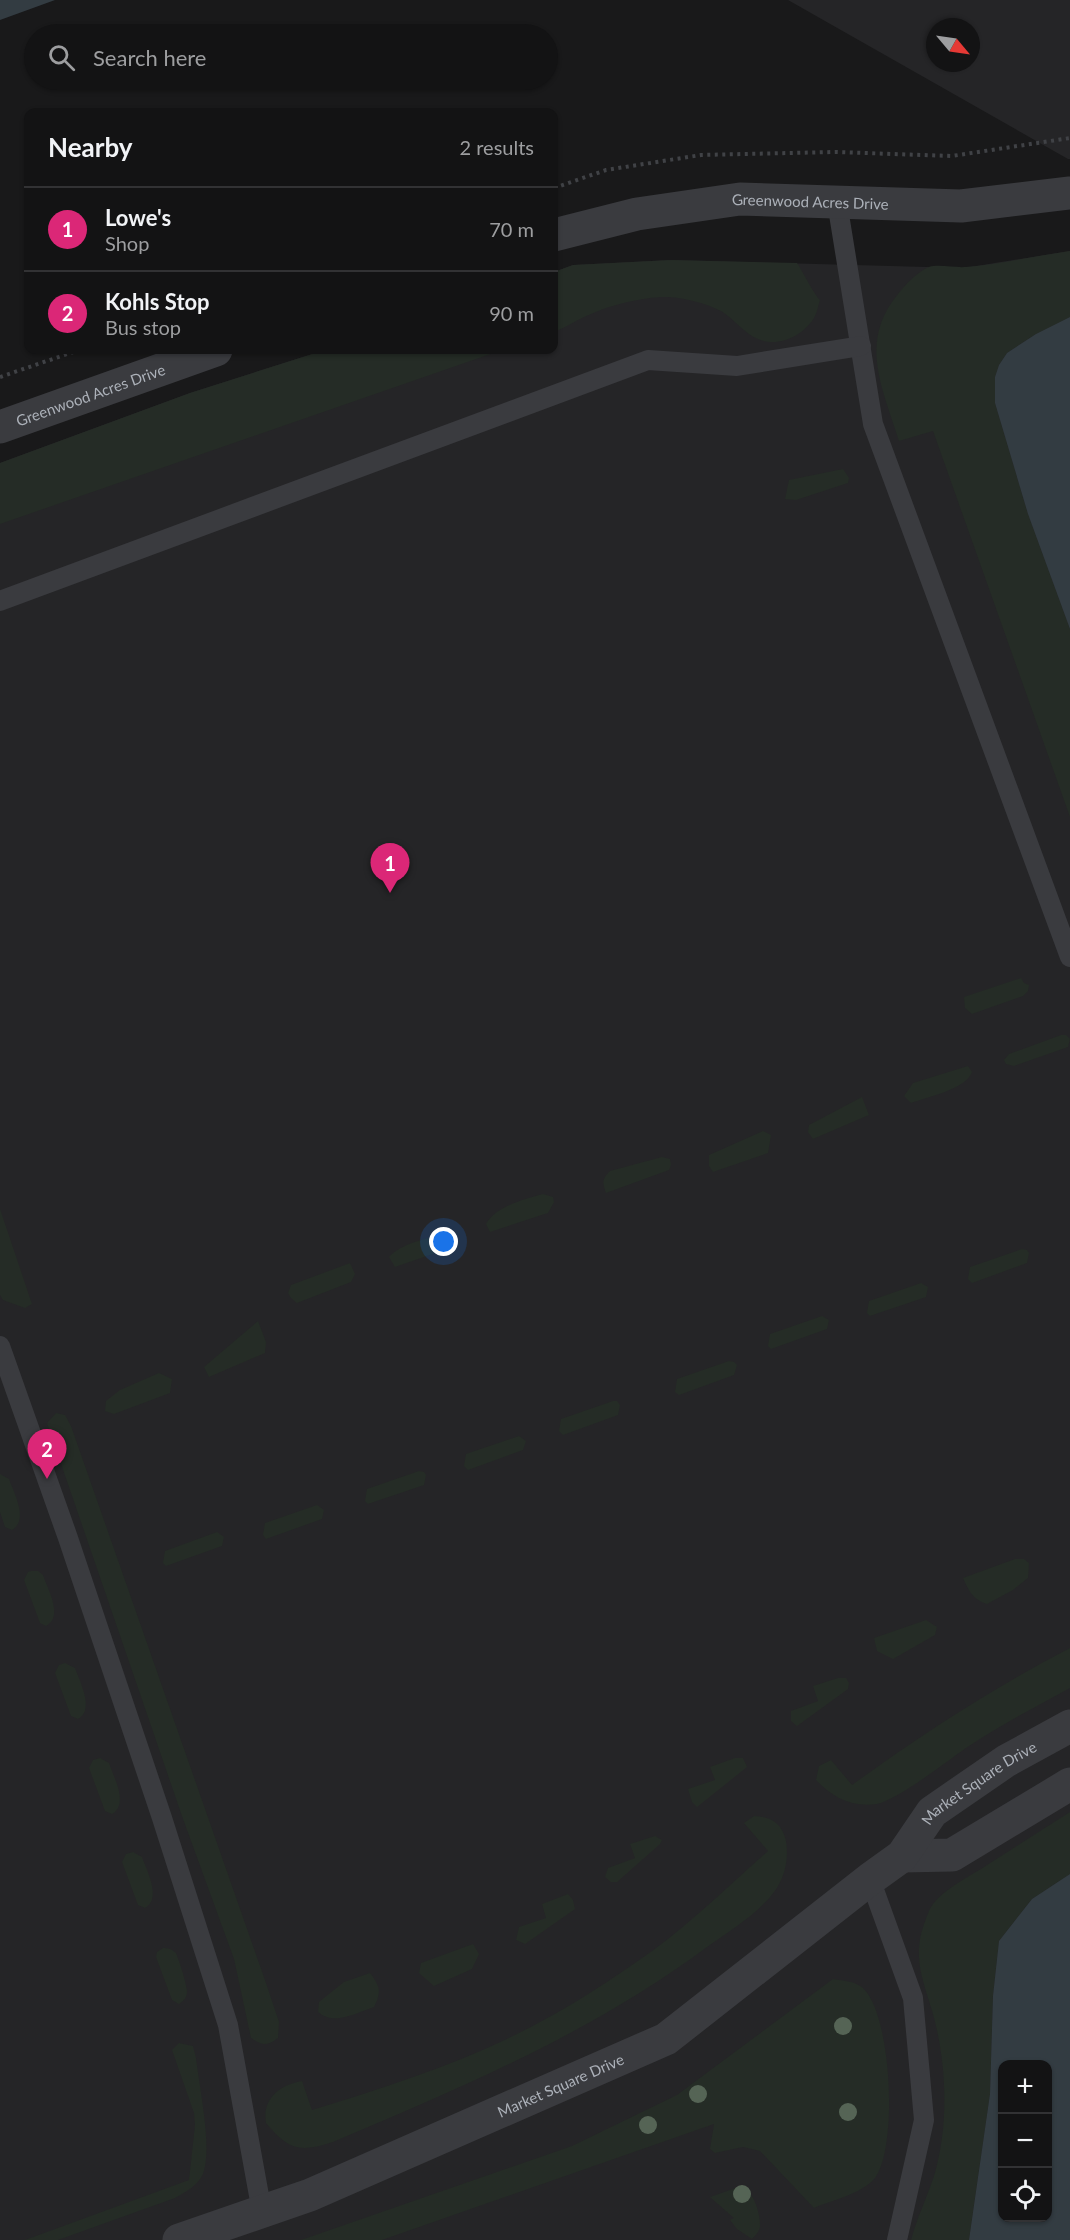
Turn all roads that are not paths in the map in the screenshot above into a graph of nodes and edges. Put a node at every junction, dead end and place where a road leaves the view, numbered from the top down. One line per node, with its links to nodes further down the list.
1 (1070, 193): 2 (street, Greenwood Acres Drive)
2 (837, 202): 3 (street, Greenwood Acres Drive); 4 (lane)
3 (558, 234)
4 (861, 346): 7 (lane); 8 (lane)
5 (205, 354): 6 (street, Greenwood Acres Drive)
6 (0, 428)
7 (0, 601)
8 (1070, 957)
9 (0, 1347): 14 (lane)
10 (1070, 1726): 12 (street, Market Square Drive)
11 (1070, 1784): 12 (street)
12 (902, 1856): 13 (street, Market Square Drive)
13 (870, 1879): 14 (street, Market Square Drive); 16 (lane)
14 (262, 2212): 15 (street, Market Square Drive)
15 (179, 2240)
16 (897, 2240)

